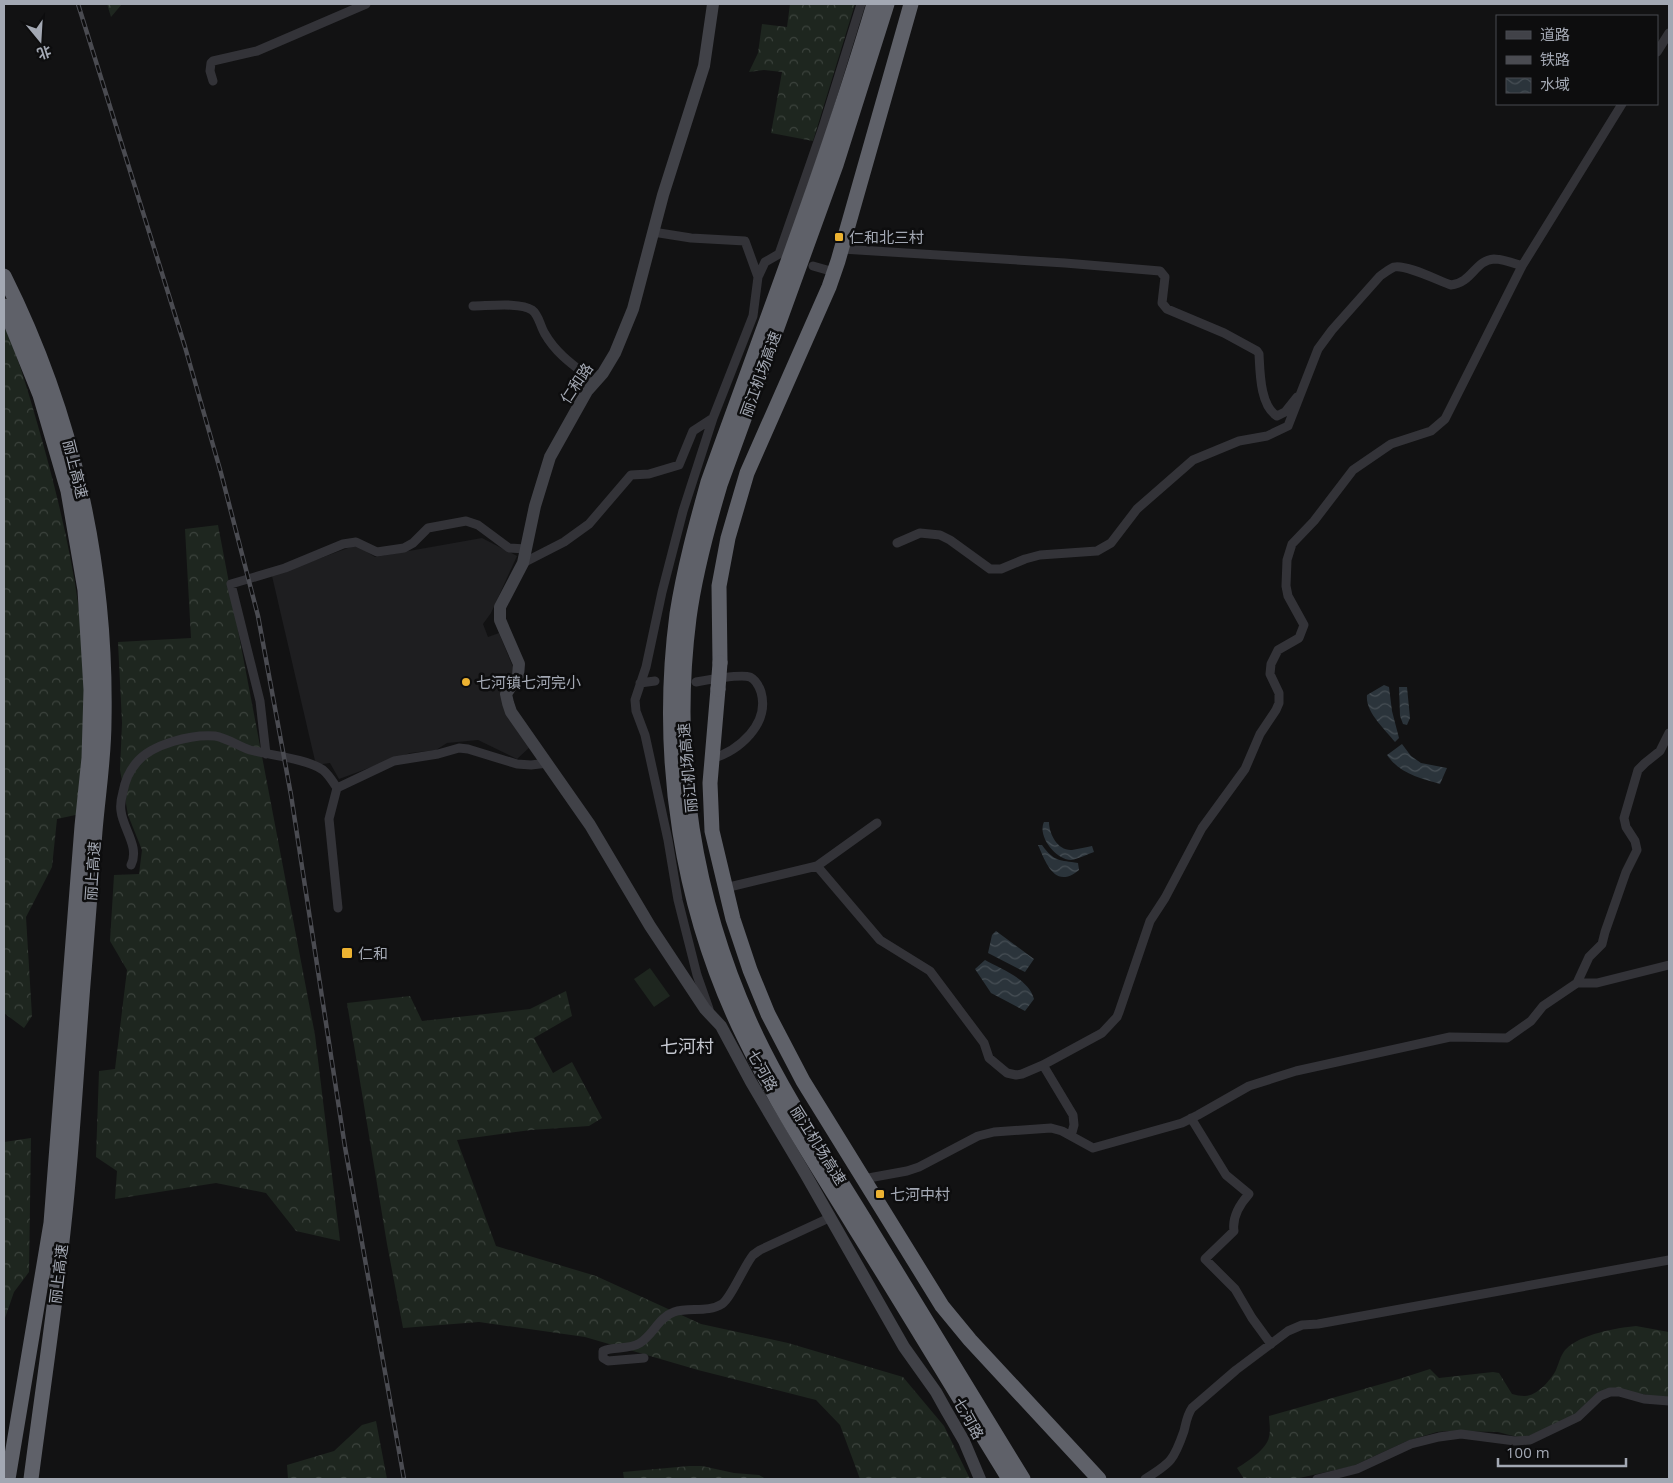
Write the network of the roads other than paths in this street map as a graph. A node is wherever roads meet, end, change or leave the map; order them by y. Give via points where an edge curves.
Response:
1 (366, 4) edge
2 (714, 4) edge
3 (861, 4) edge
4 (874, 4) edge
5 (887, 4) edge
6 (911, 4) edge
7 (1669, 33) edge
8 (1658, 50) edge
9 (213, 81) dead end
10 (1621, 105) edge
11 (653, 232) junction
12 (842, 249) junction
13 (813, 266) dead end
14 (1522, 266) junction
15 (834, 272) junction
16 (4, 276) edge
17 (758, 277) junction
18 (4, 306) edge
19 (474, 306) dead end
20 (595, 382) junction
21 (1302, 391) junction
22 (713, 418) junction
23 (896, 543) dead end
24 (526, 549) junction
25 (523, 563) junction
26 (655, 681) dead end
27 (696, 682) dead end
28 (640, 683) junction
29 (1669, 733) edge
30 (266, 754) junction
31 (711, 760) junction
32 (548, 763) junction
33 (337, 788) junction
34 (878, 823) dead end
35 (88, 827) junction
36 (131, 865) dead end
37 (817, 866) junction
38 (724, 888) junction
39 (338, 908) dead end
40 (1669, 965) edge
41 (1577, 983) junction
42 (712, 1016) junction
43 (1043, 1065) junction
44 (1191, 1118) junction
45 (1071, 1136) junction
46 (863, 1179) junction
47 (829, 1218) junction
48 (1669, 1260) edge
49 (1271, 1344) junction
50 (644, 1358) dead end
51 (1669, 1401) edge
52 (8, 1479) edge
53 (31, 1479) edge
54 (980, 1479) edge
55 (1008, 1479) edge
56 (1023, 1479) edge
57 (1099, 1479) edge
58 (1146, 1479) edge
59 (1317, 1479) edge

1 - 9 street via 257,51 213,61 210,71
2 - 11 street, 仁和路 via 704,66
3 - 17 street via 824,127 779,254 766,262
4 - 55 highway, 丽江机场高速 via 833,136 697,523 681,593 672,659 670,723 673,769 684,852 697,912 721,985 744,1038 786,1116
5 - 56 highway, 丽江机场高速 via 845,140 723,476 711,518 693,595 685,660 682,723 685,768 696,850 709,909 724,960 755,1033 797,1110
6 - 12 highway
7 - 8 street
10 - 14 street
11 - 17 street via 745,241
11 - 20 street, 仁和路 via 627,326 609,363
12 - 15 highway
12 - 21 street via 1160,271 1164,277 1162,303 1166,309 1224,333 1257,351 1262,387 1276,416 1285,412
13 - 15 street
14 - 21 street via 1496,259 1486,261 1466,280 1451,286 1404,267 1394,267 1380,276 1332,330 1318,350
14 - 43 street via 1445,419 1431,431 1391,444 1353,470 1292,544 1287,560 1286,586 1304,625 1299,638 1278,650 1271,664 1270,674 1279,693 1276,710 1260,734 1245,769 1202,828 1150,921 1116,1017 1102,1032
15 - 31 highway, bridge via 747,473 728,538 719,586 720,663
16 - 35 highway, 丽上高速 via 53,390 73,455 93,546 102,622 105,690 102,759
17 - 22 street via 753,316
18 - 35 highway, 丽上高速 via 51,427 81,557 91,690
19 - 20 street via 530,308 560,355
20 - 24 street, 仁和路 via 550,457
21 - 23 street via 1286,428 1267,436 1239,441 1193,460 1136,509 1111,543 1097,552 1040,555 1000,569 990,569 950,540 930,533 920,533
22 - 25 street via 693,431 679,465 649,474 631,475 587,526
22 - 28 street via 682,511
24 - 25 street, 仁和路
24 - 30 street via 509,548 478,525 466,521 428,528 404,548 377,552 356,542 343,544 285,568 231,584 260,701
25 - 32 street, 仁和路 via 501,602 499,612 520,669 506,694 511,712
26 - 28 street
27 - 31 street via 746,676 756,682 761,693 761,711 752,731 735,749
28 - 42 street via 635,706 645,735 687,938
29 - 41 street via 1662,748 1638,770 1624,818 1637,850 1602,944 1589,957
30 - 33 street via 314,765 328,775
30 - 36 street via 222,738 195,736 163,745 140,759 127,776 120,806 134,853
31 - 38 highway via 712,823
32 - 33 street via 517,764 459,748 394,761
32 - 42 street, 七河路 via 590,825 650,926
33 - 39 street via 329,819
34 - 37 street
35 - 52 highway, 丽上高速 via 51,1222
35 - 53 highway, 丽上高速 via 64,1223
37 - 38 street
37 - 43 street via 880,940 930,972 984,1043 989,1058 1003,1071 1016,1075
38 - 46 highway via 741,945 768,1014 803,1081
40 - 41 street via 1598,983
41 - 44 street via 1543,1006 1531,1021 1507,1038 1450,1037 1296,1071 1249,1086
42 - 47 street, 七河路 via 721,1026
43 - 45 street via 1073,1114
44 - 45 street via 1093,1148
44 - 49 street via 1226,1175 1249,1194 1242,1201 1233,1223 1234,1231 1205,1260 1235,1289
45 - 46 street via 1045,1127 986,1133 919,1167
46 - 57 highway via 929,1288 956,1324
47 - 50 street via 753,1255 722,1304 673,1312 641,1342 602,1351 603,1358 608,1361
47 - 54 street, 七河路 via 904,1348 946,1410
48 - 49 street via 1302,1325
49 - 58 street via 1192,1408 1173,1458
51 - 59 street via 1610,1392 1600,1396 1578,1417 1530,1440 1460,1434 1439,1437 1411,1444 1357,1469

